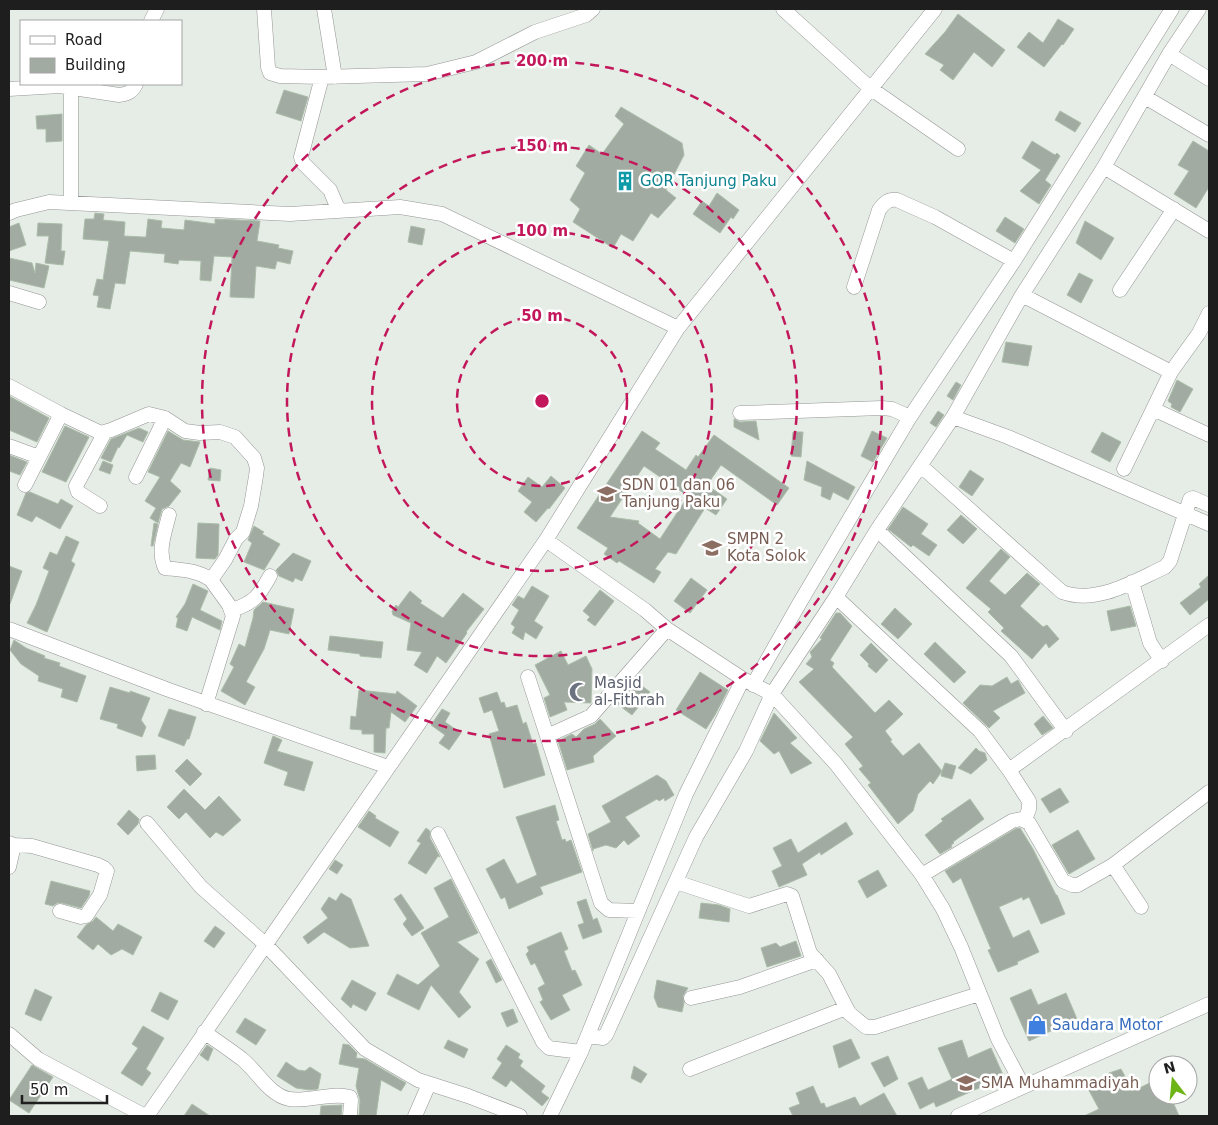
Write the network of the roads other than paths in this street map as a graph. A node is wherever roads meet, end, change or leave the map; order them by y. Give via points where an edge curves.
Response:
1 (264, 9) edge
2 (324, 9) edge
3 (593, 9) edge
4 (783, 9) edge
5 (935, 9) edge
6 (1172, 9) edge
7 (1199, 9) edge
8 (1169, 54) junction
9 (328, 77) junction
10 (1209, 79) edge
11 (136, 85) edge
12 (9, 88) edge
13 (71, 88) junction
14 (870, 88) junction
15 (1145, 97) junction
16 (1209, 135) edge
17 (958, 149) dead end
18 (1104, 167) junction
19 (71, 203) junction
20 (1174, 209) junction
21 (340, 211) junction
22 (9, 213) edge
23 (1209, 232) edge
24 (1014, 261) junction
25 (854, 287) dead end
26 (1120, 290) dead end
27 (9, 293) edge
28 (1022, 295) junction
29 (39, 302) dead end
30 (1209, 313) edge
31 (678, 328) junction
32 (1171, 372) junction
33 (9, 386) edge
34 (1153, 410) junction
35 (740, 413) dead end
36 (61, 414) junction
37 (910, 416) junction
38 (953, 417) junction
39 (165, 418) junction
40 (105, 432) junction
41 (1209, 435) edge
42 (9, 446) edge
43 (39, 457) junction
44 (921, 466) junction
45 (1124, 469) dead end
46 (136, 477) dead end
47 (25, 485) dead end
48 (1209, 505) edge
49 (100, 506) dead end
50 (1185, 514) junction
51 (169, 515) dead end
52 (1209, 524) edge
53 (877, 530) junction
54 (546, 540) junction
55 (270, 576) dead end
56 (211, 580) junction
57 (1132, 582) junction
58 (836, 597) junction
59 (232, 610) junction
60 (1209, 625) edge
61 (9, 629) edge
62 (667, 629) junction
63 (1162, 661) junction
64 (528, 677) dead end
65 (748, 682) junction
66 (772, 694) junction
67 (206, 704) junction
68 (1066, 731) junction
69 (547, 736) junction
70 (388, 767) junction
71 (1009, 770) junction
72 (1209, 792) edge
73 (1025, 820) junction
74 (147, 823) dead end
75 (438, 834) dead end
76 (12, 844) edge
77 (1113, 865) junction
78 (9, 867) edge
79 (922, 876) junction
80 (676, 882) junction
81 (1141, 907) dead end
82 (638, 910) junction
83 (60, 911) dead end
84 (265, 944) junction
85 (817, 960) junction
86 (979, 994) junction
87 (691, 998) dead end
88 (1209, 1004) edge
89 (846, 1008) junction
90 (204, 1032) junction
91 (9, 1034) edge
92 (588, 1036) junction
93 (581, 1052) junction
94 (690, 1069) dead end
95 (429, 1084) junction
96 (1023, 1086) junction
97 (146, 1116) edge
98 (350, 1116) edge
99 (415, 1116) edge
100 (520, 1116) edge
101 (550, 1116) edge
102 (958, 1116) edge

1 - 9 street via 270,73
2 - 9 street
3 - 9 street via 586,15 535,32 467,65 427,74
4 - 14 street
5 - 14 street
6 - 24 street
7 - 8 street
8 - 10 street
8 - 15 street
9 - 21 street via 302,157 303,163 330,190
11 - 13 street via 127,94
12 - 13 street
13 - 19 street
14 - 17 street
14 - 31 street
15 - 16 street
15 - 18 street
18 - 20 street
18 - 28 street
19 - 21 street via 290,214
19 - 22 street via 49,202
20 - 23 street
20 - 26 street
21 - 31 street via 400,207 442,214
24 - 25 street via 935,217 891,200 879,210
24 - 37 street
27 - 29 street
28 - 32 street
28 - 38 street
30 - 32 street
31 - 54 street
32 - 34 street
33 - 36 street
34 - 41 street
34 - 45 street
35 - 37 street via 882,408
36 - 40 street
36 - 43 street
37 - 65 street via 799,604
38 - 44 street
38 - 50 street via 1008,437
39 - 40 street via 149,414
39 - 46 street
39 - 56 street via 185,431 220,432 235,437 256,464 251,506 243,532
40 - 49 street via 76,486 78,492
42 - 43 street
43 - 47 street
44 - 53 street
44 - 57 street via 1062,592 1083,597
48 - 50 street via 1191,498
50 - 52 street
50 - 57 street via 1168,564
51 - 56 street via 162,562 166,568 195,572
53 - 58 street
53 - 68 street via 1011,656
54 - 62 street
54 - 70 street
55 - 59 street via 255,600
56 - 59 street
57 - 63 street via 1150,643
58 - 66 street
58 - 71 street via 980,732
59 - 67 street via 233,616
60 - 63 street
61 - 67 street
62 - 65 street
62 - 69 street via 591,716
63 - 68 street
64 - 69 street
65 - 66 street
65 - 82 street via 686,794
66 - 79 street via 836,764
66 - 80 street via 746,751 696,837
67 - 70 street
68 - 71 street
69 - 82 street via 601,903 609,910
70 - 84 street
71 - 73 street via 1029,801
72 - 77 street
73 - 77 street via 1067,884 1078,885
73 - 79 street via 1012,821
74 - 84 street via 202,887
75 - 93 street via 543,1042 550,1048
76 - 78 street
76 - 83 street via 32,846 98,865 107,872 100,895 86,916
77 - 81 street
79 - 86 street via 943,909
80 - 85 street via 749,906 790,894 808,949
80 - 92 street via 606,1035 603,1038
82 - 92 street
84 - 90 street
84 - 95 street via 360,1045 411,1077
85 - 87 street via 740,987
85 - 89 street via 830,974
86 - 89 street via 875,1027 862,1025
86 - 96 street
88 - 96 street
89 - 94 street
90 - 97 street
90 - 98 street via 244,1061 276,1093 289,1099 305,1100 323,1096 350,1097
91 - 97 street via 38,1059
92 - 93 street
93 - 101 street
95 - 99 street
95 - 100 street
96 - 102 street

